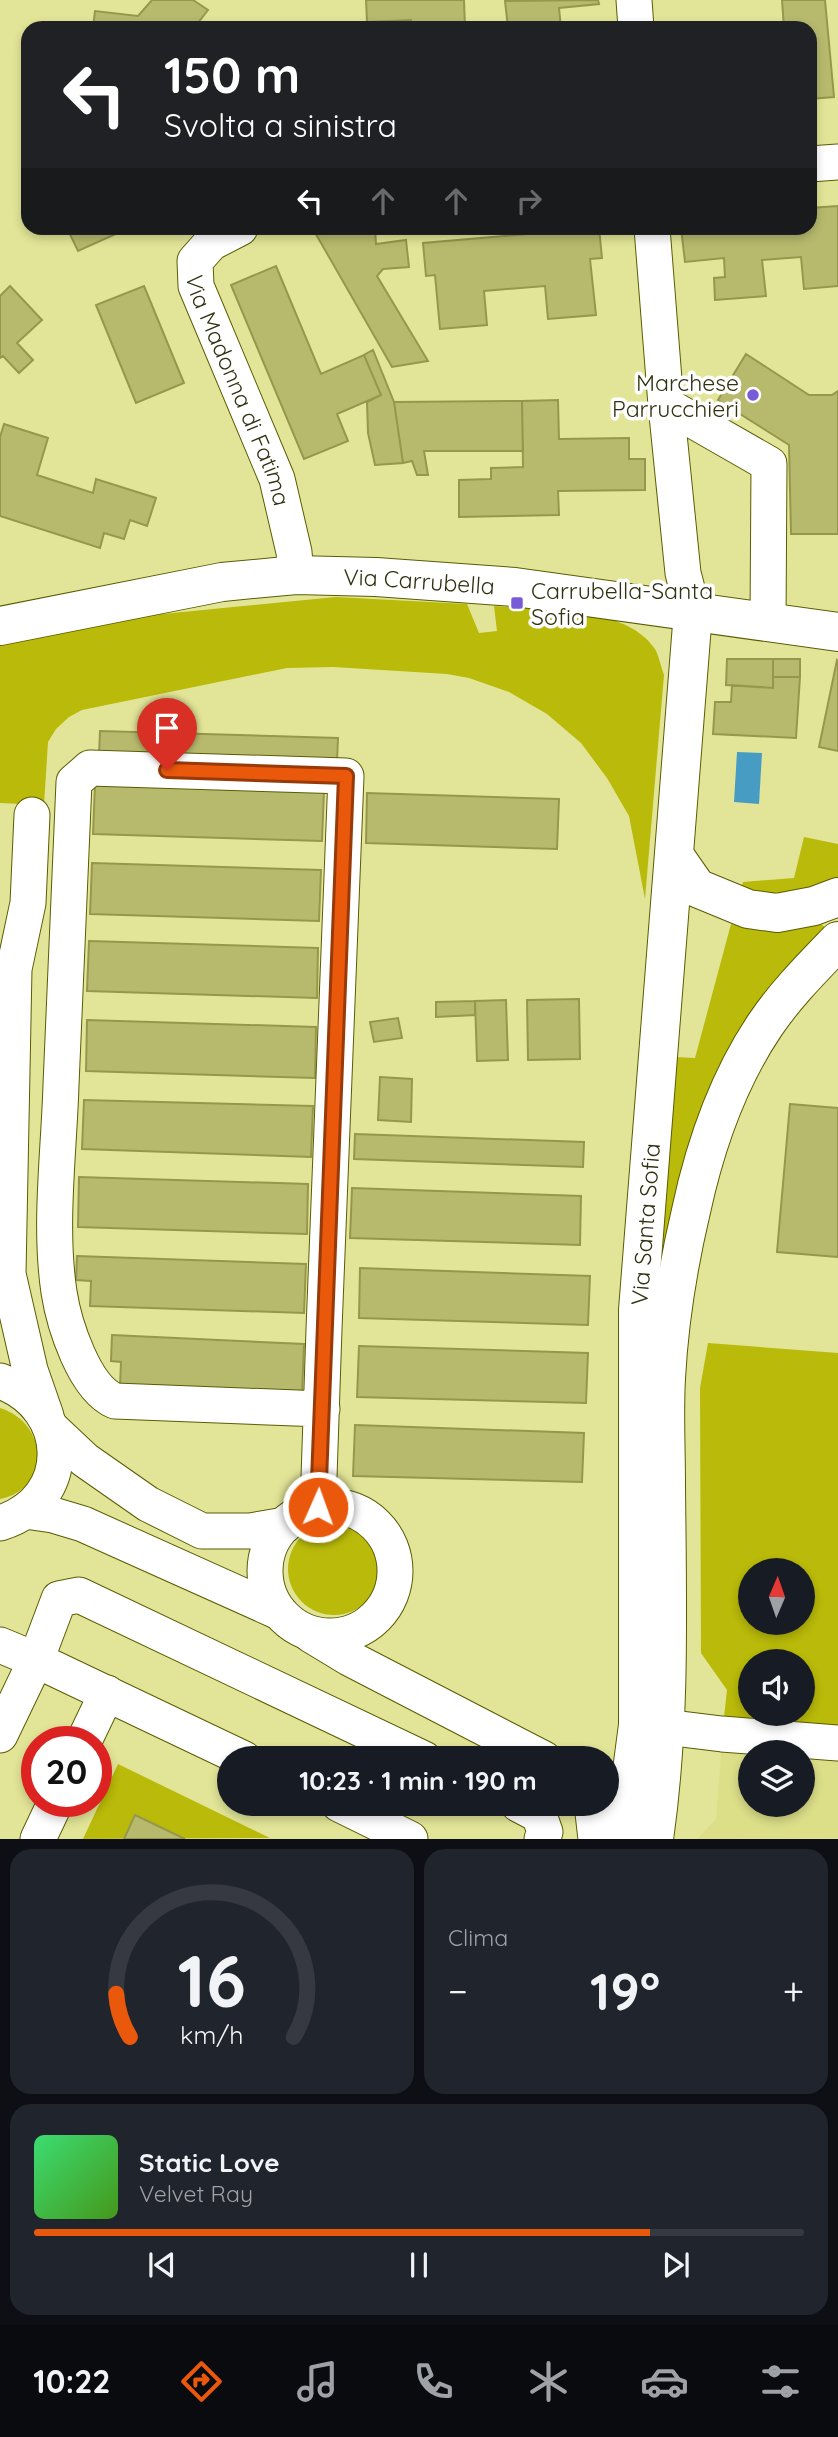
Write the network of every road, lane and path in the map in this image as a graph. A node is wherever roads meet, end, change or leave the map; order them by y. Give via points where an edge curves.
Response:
1 (634, 0) edge
2 (636, 21) edge
3 (838, 162) edge
4 (817, 164) edge
5 (226, 235) edge
6 (653, 235) edge
7 (666, 405) junction
8 (296, 575) junction
9 (693, 612) junction
10 (768, 624) junction
11 (0, 626) edge
12 (838, 632) edge
13 (32, 815) dead end
14 (674, 855) junction
15 (838, 897) edge
16 (838, 941) edge
17 (0, 1381) edge
18 (322, 1409) junction
19 (49, 1422) junction
20 (318, 1507) junction
21 (9, 1521) edge
22 (285, 1525) junction
23 (279, 1612) junction
24 (374, 1620) junction
25 (308, 1633) junction
26 (0, 1646) edge
27 (349, 1658) junction
28 (36, 1660) junction
29 (107, 1693) junction
30 (324, 1710) junction
31 (91, 1726) edge
32 (665, 1727) junction
33 (0, 1735) edge
34 (838, 1743) edge
35 (217, 1746) edge
36 (397, 1746) edge
37 (519, 1746) edge
38 (363, 1816) edge
39 (539, 1816) edge
40 (593, 1816) edge
41 (48, 1817) edge
42 (38, 1839) edge
43 (410, 1839) edge
44 (542, 1839) edge
45 (596, 1839) edge
46 (623, 1839) edge
47 (654, 1839) edge

1 - 2 street
3 - 4 street
5 - 8 street, Via Madonna di Fatima via 211,243 195,261 196,286 277,479
6 - 7 street
7 - 9 street via 683,573
7 - 10 street via 769,464
8 - 9 main road, Via Carrubella via 514,587
8 - 11 main road, Via Carrubella via 222,582
9 - 10 main road, Via Carrubella
9 - 14 main road, Via Santa Sofia
10 - 12 main road, Via Carrubella
13 - 19 street via 28,903 14,969 8,1274 30,1370
14 - 15 main road via 697,888 748,909 777,913
14 - 46 main road, Via Santa Sofia via 638,1310 638,1713
16 - 32 main road, Via Santa Sofia via 764,1026 736,1077 699,1172 672,1311 666,1379
17 - 19 street via 33,1400
18 - 18 street via 346,776 90,768 74,782 58,1162 56,1259 59,1293 73,1341 94,1384 116,1401
18 - 20 street
19 - 21 street via 55,1447 48,1482 38,1499
19 - 22 street via 85,1460 148,1504 202,1531
20 - 22 street
20 - 24 street via 359,1513 389,1542 396,1570 394,1588
21 - 23 street via 53,1515 83,1524
22 - 23 street via 273,1540 265,1577
23 - 25 street
24 - 25 street via 341,1636
24 - 27 street
25 - 27 street
26 - 28 street
27 - 30 street
27 - 37 street
28 - 29 street
28 - 30 street via 60,1599 79,1595
28 - 33 street
29 - 31 street
29 - 35 street
30 - 36 street
32 - 34 street
32 - 47 main road, Via Santa Sofia
38 - 43 street
39 - 44 street via 545,1832
40 - 45 street
41 - 42 street

